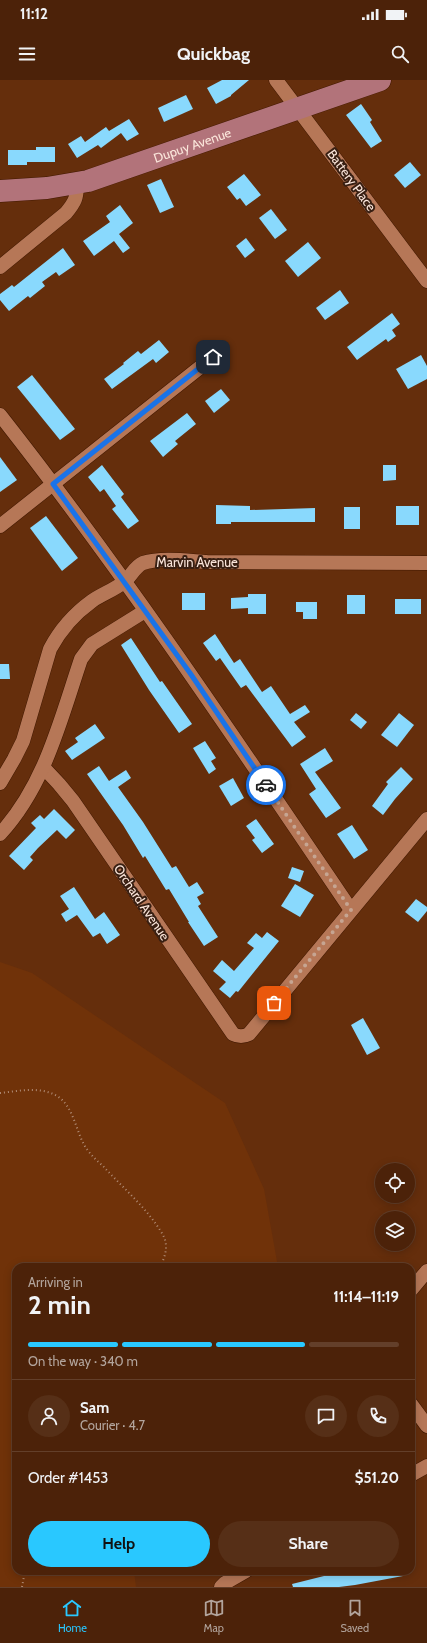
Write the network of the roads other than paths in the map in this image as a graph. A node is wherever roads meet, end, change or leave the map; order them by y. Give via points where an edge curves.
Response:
1 (276, 80) edge
2 (380, 80) edge
3 (298, 109) junction
4 (77, 184) junction
5 (0, 191) edge
6 (0, 267) edge
7 (427, 281) edge
8 (213, 357) dead end
9 (0, 415) edge
10 (53, 484) junction
11 (0, 526) edge
12 (427, 563) edge
13 (124, 582) junction
14 (146, 611) junction
15 (44, 768) junction
16 (0, 783) edge
17 (427, 819) edge
18 (0, 834) edge
19 (351, 910) junction
20 (427, 1271) edge
21 (415, 1285) edge
22 (415, 1410) edge
23 (427, 1426) edge
24 (427, 1466) edge
25 (415, 1473) edge
26 (239, 1575) edge
27 (221, 1587) edge

1 - 3 street, Battery Place
2 - 3 main road, Dupuy Avenue
3 - 4 main road, Dupuy Avenue
3 - 7 street, Battery Place
4 - 5 main road, Dupuy Avenue
4 - 6 street via 76,197 66,214
8 - 10 street
9 - 10 street
10 - 11 street
10 - 13 street
12 - 13 street, Marvin Avenue via 153,561 142,563 135,568
13 - 14 street
13 - 16 street, Marvin Avenue via 92,601 55,639 23,740
14 - 15 street via 92,644 85,652
14 - 19 street
15 - 18 street via 30,794
15 - 19 street, Orchard Avenue via 73,801 233,1034 238,1037 249,1034
17 - 19 street
20 - 21 street
22 - 23 street
24 - 25 street
26 - 27 street

